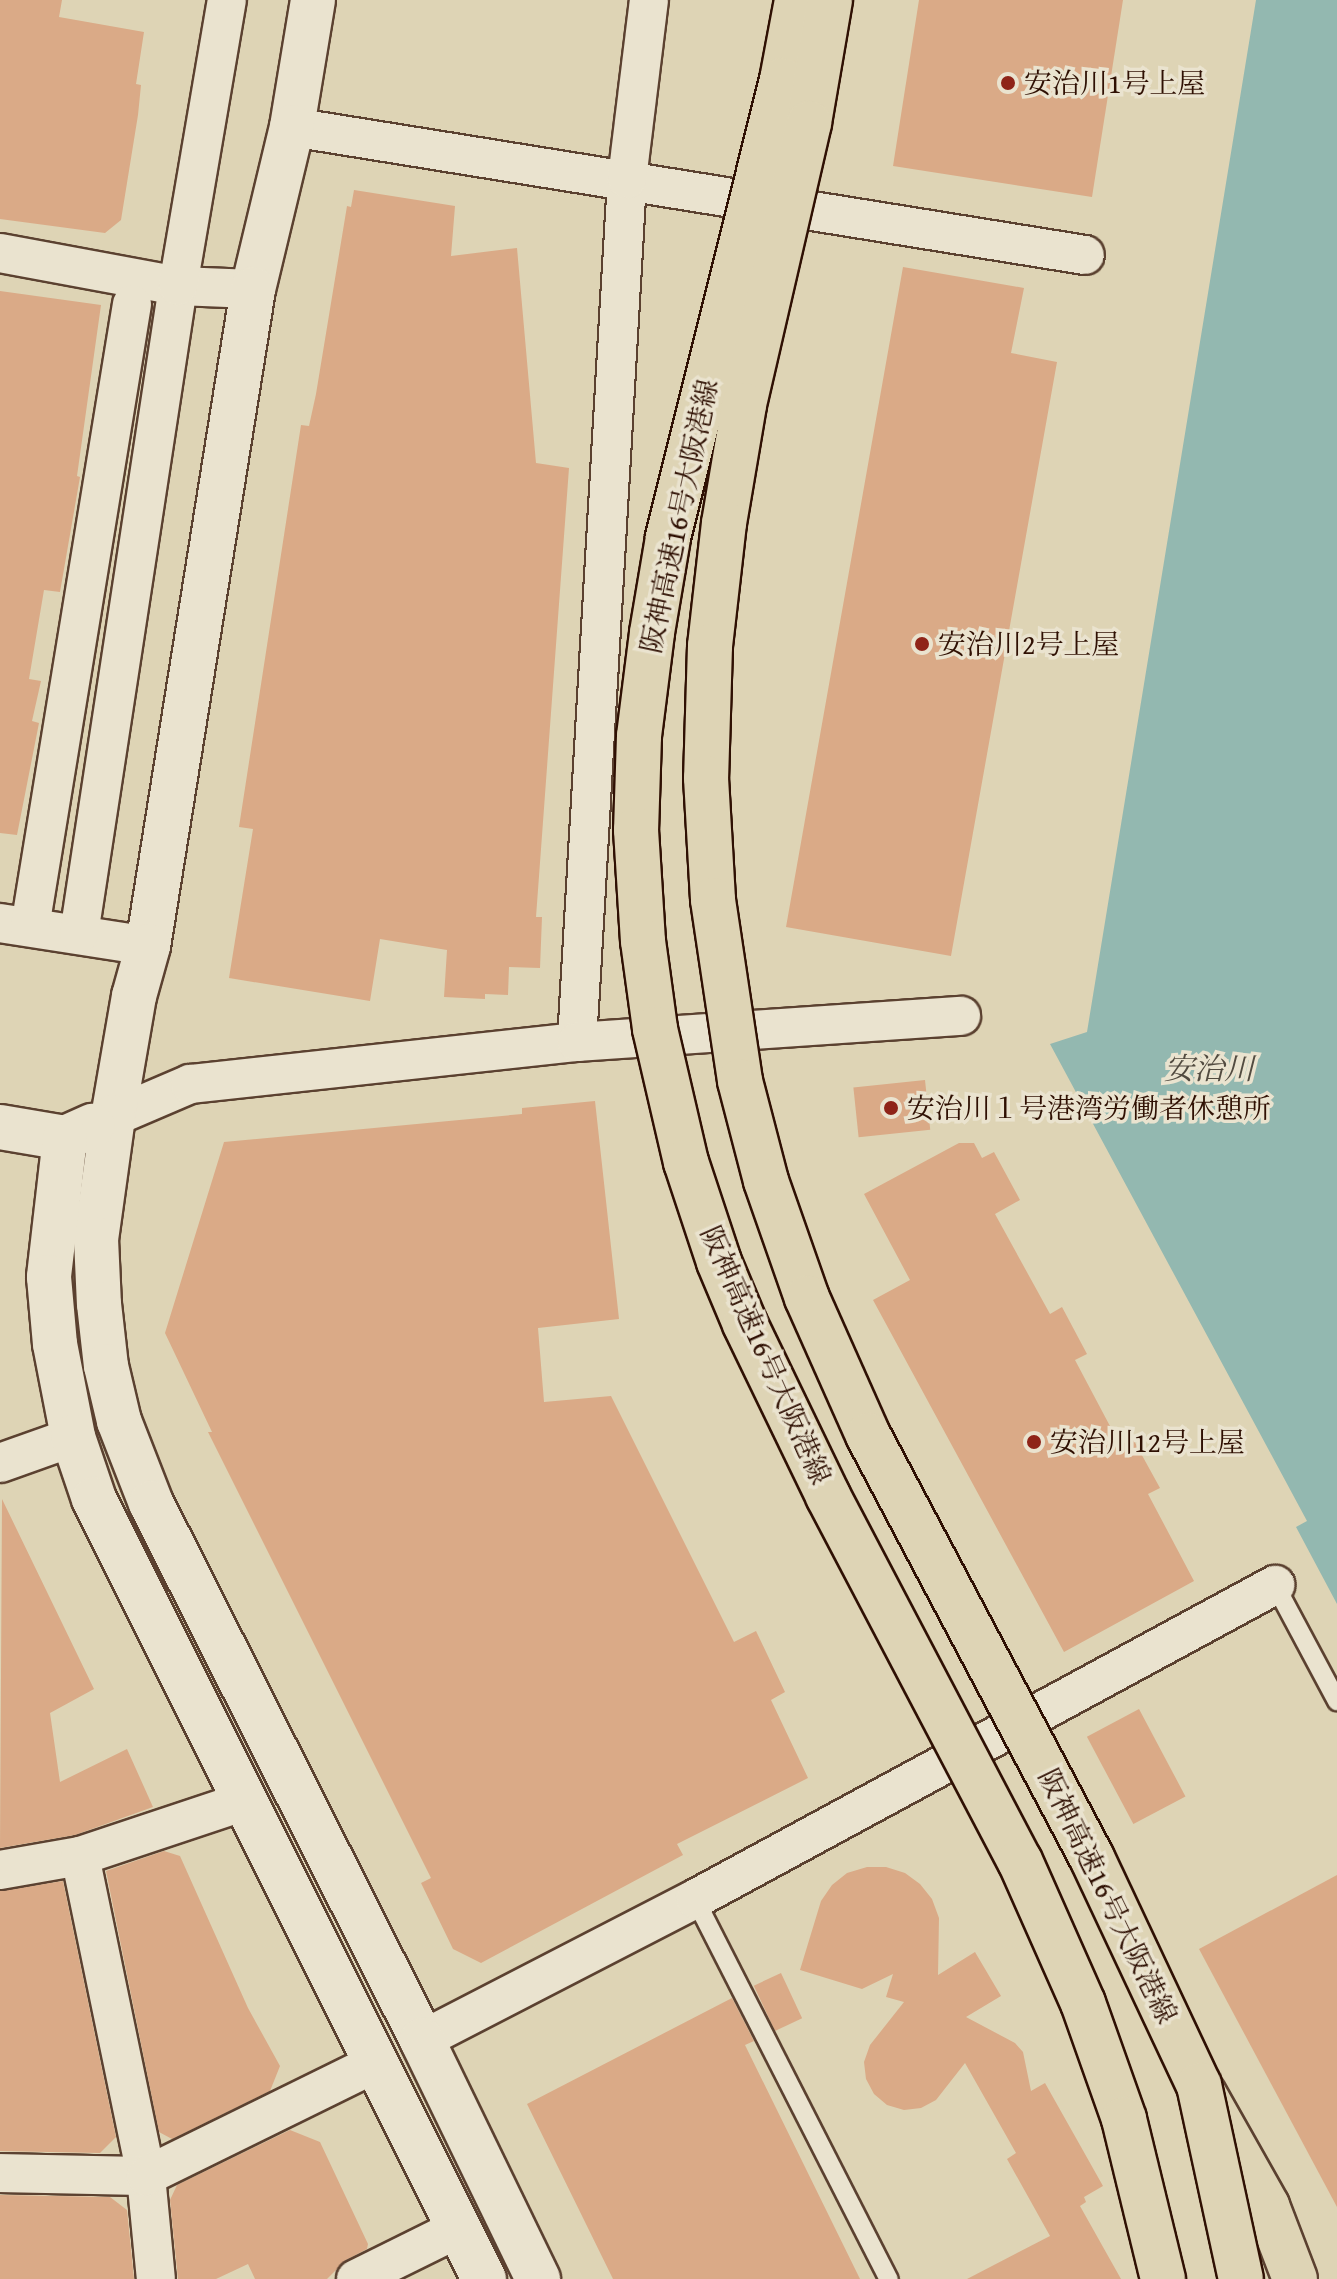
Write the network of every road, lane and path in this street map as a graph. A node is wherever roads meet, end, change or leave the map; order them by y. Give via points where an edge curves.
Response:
1 (227, 0) edge
2 (301, 0) edge
3 (313, 0) edge
4 (649, 0) edge
5 (797, 0) edge
6 (830, 0) edge
7 (301, 73) junction
8 (292, 127) junction
9 (627, 179) junction
10 (0, 253) edge
11 (1085, 255) dead end
12 (178, 286) junction
13 (253, 289) junction
14 (132, 304) dead end
15 (15, 925) edge
16 (79, 934) junction
17 (148, 946) junction
18 (961, 1016) dead end
19 (577, 1042) junction
20 (113, 1117) junction
21 (0, 1127) edge
22 (65, 1138) junction
23 (73, 1437) junction
24 (0, 1463) edge
25 (1275, 1585) joint
26 (1337, 1701) edge
27 (245, 1801) junction
28 (80, 1856) junction
29 (0, 1870) edge
30 (695, 1899) junction
31 (422, 2040) junction
32 (376, 2063) junction
33 (1199, 2085) junction
34 (0, 2173) edge
35 (146, 2176) junction
36 (459, 2228) junction
37 (156, 2279) edge
38 (356, 2279) edge
39 (484, 2279) edge
40 (538, 2279) edge
41 (889, 2279) edge
42 (1163, 2279) edge
43 (1241, 2279) edge
44 (1295, 2279) edge

1 - 12 street
2 - 7 street
3 - 7 street
4 - 9 street
5 - 42 highway, 阪神高速16号大阪港線, bridge via 782,80 668,538 652,633 639,736 636,830 655,1029 686,1162 745,1324 828,1496 1020,1861 1083,2003 1124,2119
6 - 33 highway, 阪神高速16号大阪港線, bridge via 809,123 744,405 710,646 706,778 713,900 735,1054 781,1225 868,1435 1092,1858
7 - 8 street
8 - 9 street
8 - 13 street
9 - 11 street
9 - 19 street
10 - 12 street
12 - 13 street
12 - 16 street
13 - 17 street
14 - 15 street
15 - 16 street
16 - 17 street
17 - 20 street
18 - 19 street
19 - 20 street via 190,1084
20 - 22 street
20 - 31 street via 96,1239 106,1366 119,1421 151,1503
21 - 22 street
22 - 23 street via 49,1277 55,1344
23 - 24 street
23 - 27 street via 94,1499
25 - 26 lane
25 - 30 street
27 - 28 street
27 - 32 street
28 - 29 street
28 - 35 street
30 - 31 street
30 - 41 lane
31 - 40 street
32 - 35 street
32 - 36 street
33 - 43 highway, 阪神高速16号大阪港線, bridge
33 - 44 highway, bridge via 1267,2206
34 - 35 street
35 - 37 street
36 - 38 street
36 - 39 street

